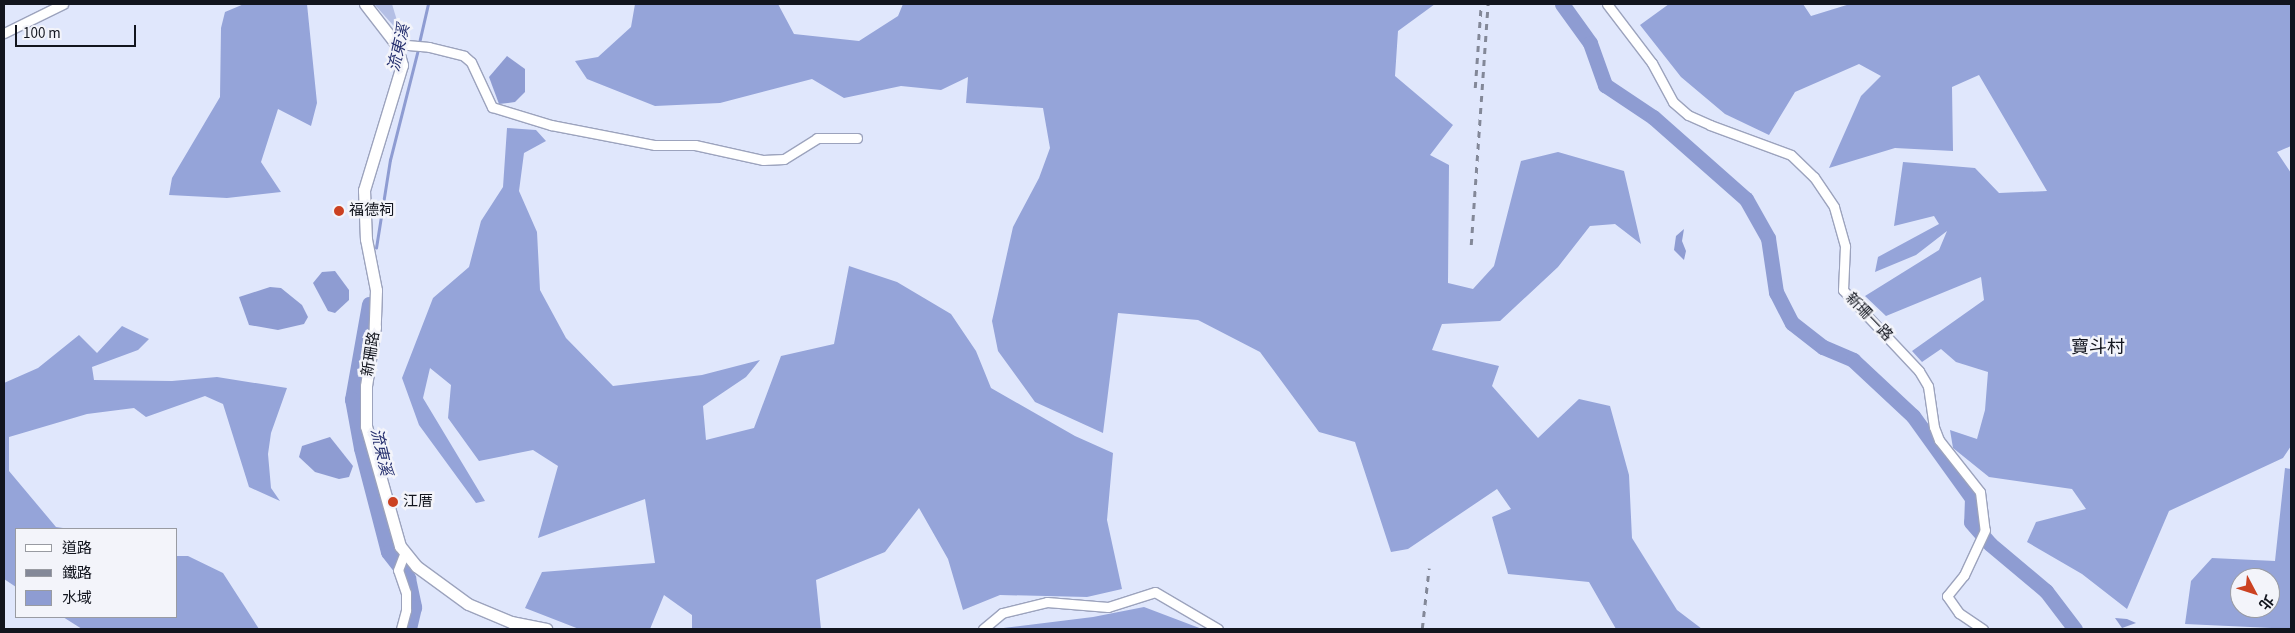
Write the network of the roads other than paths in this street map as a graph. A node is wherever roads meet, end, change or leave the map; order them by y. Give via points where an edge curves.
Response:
1 (63, 4) edge
2 (365, 4) edge
3 (1607, 4) edge
4 (4, 33) edge
5 (402, 44) junction
6 (858, 138) dead end
7 (403, 557) junction
8 (401, 629) edge
9 (546, 629) edge
10 (983, 629) edge
11 (1218, 629) edge
12 (1983, 629) edge

1 - 4 street
2 - 5 street, 新珊路
3 - 12 street, 新珊一路 via 1652,63 1661,84 1678,106 1710,126 1791,155 1814,177 1834,207 1845,246 1843,290 1919,371 1928,386 1934,427 1947,451 1980,492 1985,530 1964,575 1948,596 1959,614
5 - 6 street via 464,56 471,62 492,107 551,126 655,146 695,145 763,160 784,158 817,138
5 - 7 street, 新珊路 via 402,65 364,190 366,239 376,290 375,327 366,386 366,426
7 - 8 street via 398,570 407,605
7 - 9 street via 468,604 511,622
10 - 11 street via 1002,613 1047,602 1108,607 1155,592

